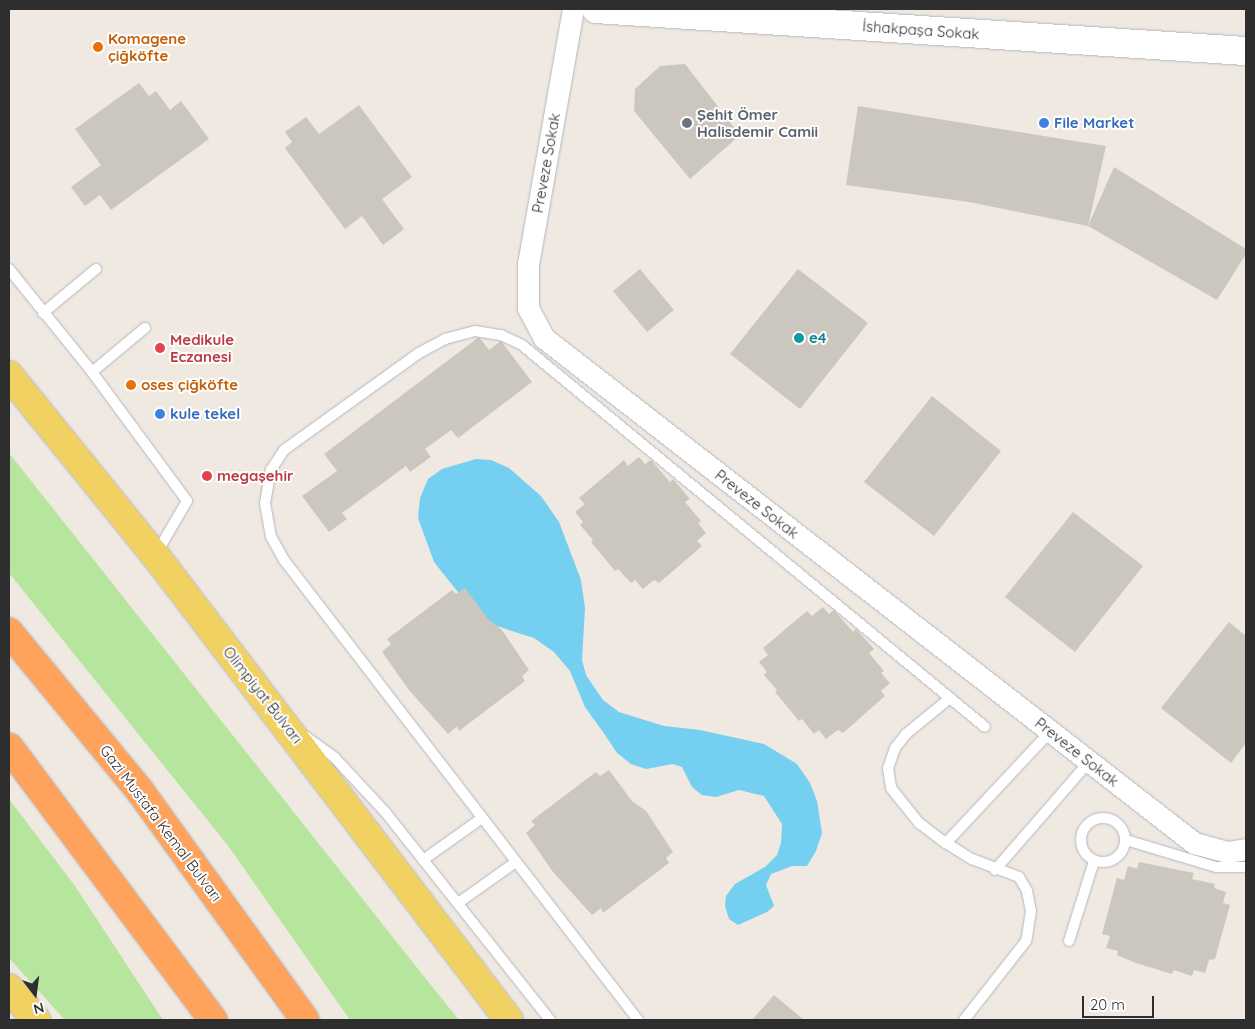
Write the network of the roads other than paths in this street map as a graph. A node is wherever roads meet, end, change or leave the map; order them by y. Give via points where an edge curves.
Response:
1 (573, 9) edge
2 (596, 9) edge
3 (1246, 51) edge
4 (9, 269) edge
5 (96, 269) dead end
6 (43, 313) junction
7 (145, 328) dead end
8 (92, 372) junction
9 (9, 375) edge
10 (155, 555) junction
11 (9, 632) edge
12 (950, 698) junction
13 (282, 720) junction
14 (985, 727) dead end
15 (1050, 732) junction
16 (9, 746) edge
17 (1089, 762) junction
18 (482, 818) junction
19 (1126, 840) junction
20 (946, 843) junction
21 (1246, 849) edge
22 (423, 860) junction
23 (1094, 860) junction
24 (516, 862) junction
25 (1246, 867) edge
26 (995, 870) junction
27 (458, 903) junction
28 (1069, 941) dead end
29 (9, 988) edge
30 (36, 1020) edge
31 (213, 1020) edge
32 (305, 1020) edge
33 (509, 1020) edge
34 (550, 1020) edge
35 (638, 1020) edge
36 (964, 1020) edge

1 - 15 street, Preveze Sokak via 528,263 528,308 544,338
2 - 3 street, İshakpaşa Sokak
4 - 6 lane
5 - 6 lane
6 - 8 lane
7 - 8 lane
8 - 10 lane via 187,501
9 - 10 main road, Olimpiyat Bulvarı
10 - 13 main road, Olimpiyat Bulvarı
11 - 32 highway, Gazi Mustafa Kemal Bulvarı via 140,791
12 - 14 lane
12 - 18 lane via 522,344 501,335 475,331 445,340 419,353 284,450 270,470 265,503 271,537 284,560
12 - 20 lane via 906,734 895,748 888,768 891,788 903,805 919,823
13 - 22 lane via 334,757
13 - 33 main road, Olimpiyat Bulvarı
15 - 17 street, Preveze Sokak
15 - 20 lane
16 - 31 highway
17 - 21 street, Preveze Sokak via 1194,843 1226,852
17 - 26 lane
18 - 22 lane
18 - 24 lane
19 - 23 lane via 1125,847 1116,858 1101,862
19 - 23 lane via 1116,821 1095,819 1081,836 1083,850
19 - 25 lane via 1216,867
20 - 26 lane
22 - 27 lane
23 - 28 lane
24 - 27 lane
24 - 35 lane
26 - 36 lane via 1019,876 1028,891 1029,928 1026,940
27 - 34 lane
29 - 30 main road

